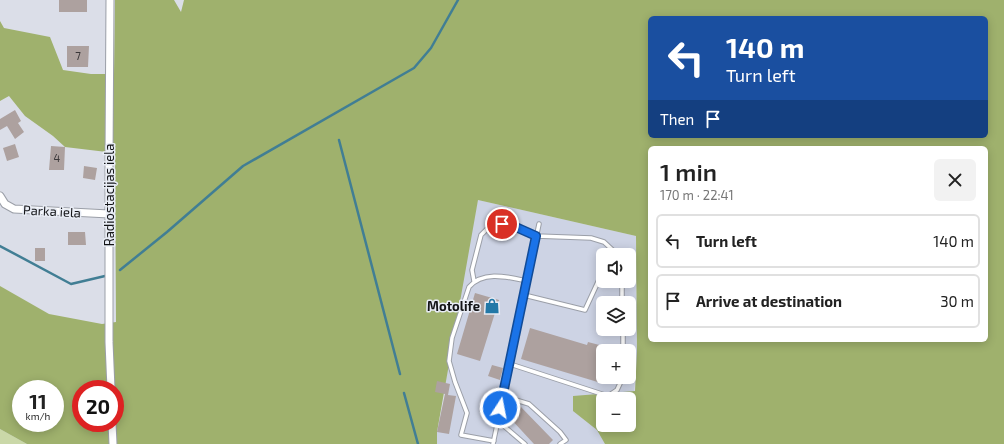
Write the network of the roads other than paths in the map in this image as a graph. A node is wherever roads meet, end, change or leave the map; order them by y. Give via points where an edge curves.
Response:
1 (110, 0) edge
2 (0, 196) edge
3 (109, 214) junction
4 (539, 224) dead end
5 (536, 236) junction
6 (612, 248) edge
7 (474, 281) junction
8 (527, 281) junction
9 (596, 286) edge
10 (524, 295) junction
11 (510, 364) junction
12 (111, 380) edge
13 (620, 384) edge
14 (503, 396) junction
15 (498, 421) junction
16 (112, 432) edge
17 (494, 443) edge
18 (113, 444) edge
19 (526, 444) edge
20 (560, 444) edge

1 - 3 street, Radiostacijas iela
2 - 3 street, Parka iela via 5,204 14,209
3 - 12 street, Radiostacijas iela
4 - 5 lane
5 - 6 lane via 591,238 604,242
5 - 7 lane via 509,224 489,227 481,235 472,270
5 - 8 lane
7 - 8 lane via 485,276
7 - 17 lane via 452,338 449,361 467,413 461,435
8 - 10 lane
9 - 10 lane via 585,310
10 - 11 lane
11 - 13 lane via 608,396 617,390
11 - 14 lane
14 - 15 lane
14 - 20 lane via 529,404 560,432 566,440
15 - 17 lane
15 - 19 lane
16 - 18 street

